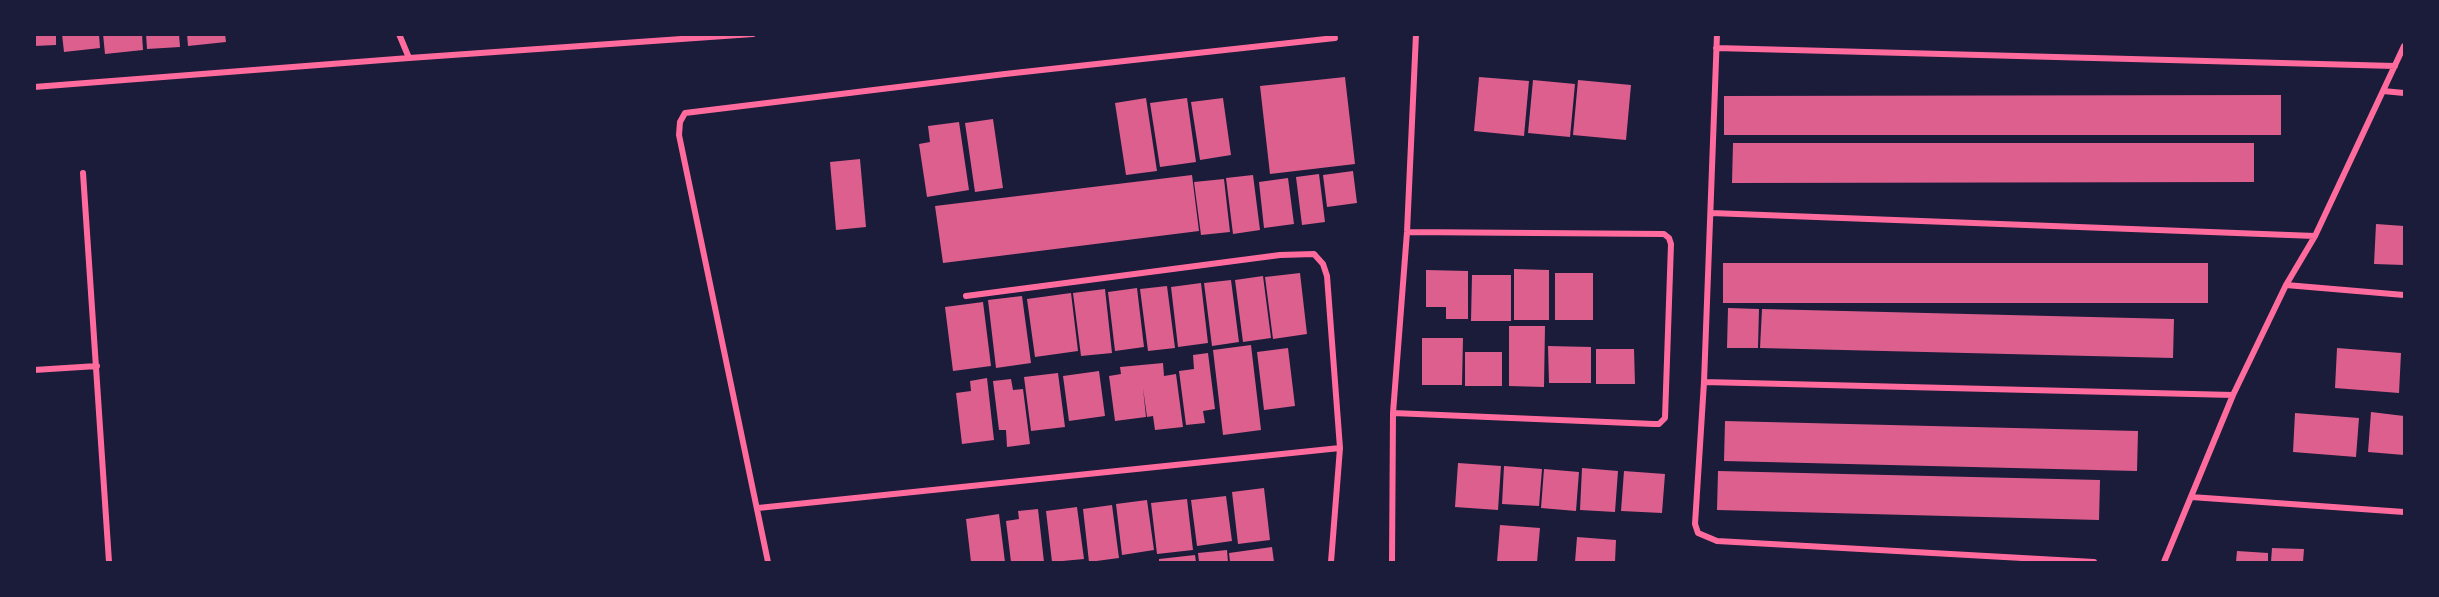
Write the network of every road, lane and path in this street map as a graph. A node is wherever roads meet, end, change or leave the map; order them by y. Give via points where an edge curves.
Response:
1 (399, 34) edge
2 (753, 34) edge
3 (1416, 34) edge
4 (1717, 34) edge
5 (1335, 38) dead end
6 (2404, 46) edge
7 (1716, 48) junction
8 (409, 58) junction
9 (2395, 66) junction
10 (34, 87) edge
11 (2383, 91) junction
12 (2404, 93) edge
13 (83, 173) dead end
14 (1711, 213) junction
15 (1407, 232) junction
16 (2315, 236) junction
17 (2286, 285) junction
18 (2404, 295) edge
19 (966, 296) dead end
20 (97, 366) junction
21 (34, 370) edge
22 (1704, 382) junction
23 (2233, 395) junction
24 (1393, 413) junction
25 (1340, 448) junction
26 (2191, 497) junction
27 (758, 508) junction
28 (2404, 512) edge
29 (110, 562) edge
30 (768, 562) edge
31 (1331, 562) edge
32 (1392, 562) edge
33 (2094, 562) edge
34 (2164, 562) edge

1 - 8 street
2 - 8 street
3 - 15 street
4 - 7 street
5 - 27 street via 685,113 679,135
6 - 9 street
7 - 9 street
7 - 14 street
8 - 10 street
9 - 11 street
11 - 12 street
11 - 16 street
13 - 20 street
14 - 16 street
14 - 22 street
15 - 24 street
15 - 24 street via 1664,234 1671,244 1665,418 1654,424
16 - 17 street
17 - 18 street
17 - 23 street
19 - 25 street via 1280,255 1314,254 1327,276
20 - 21 street
20 - 29 street
22 - 23 street
22 - 33 street via 1695,524 1698,533 1717,541
23 - 26 street
24 - 32 street
25 - 27 street
25 - 31 street
26 - 28 street
26 - 34 street
27 - 30 street

